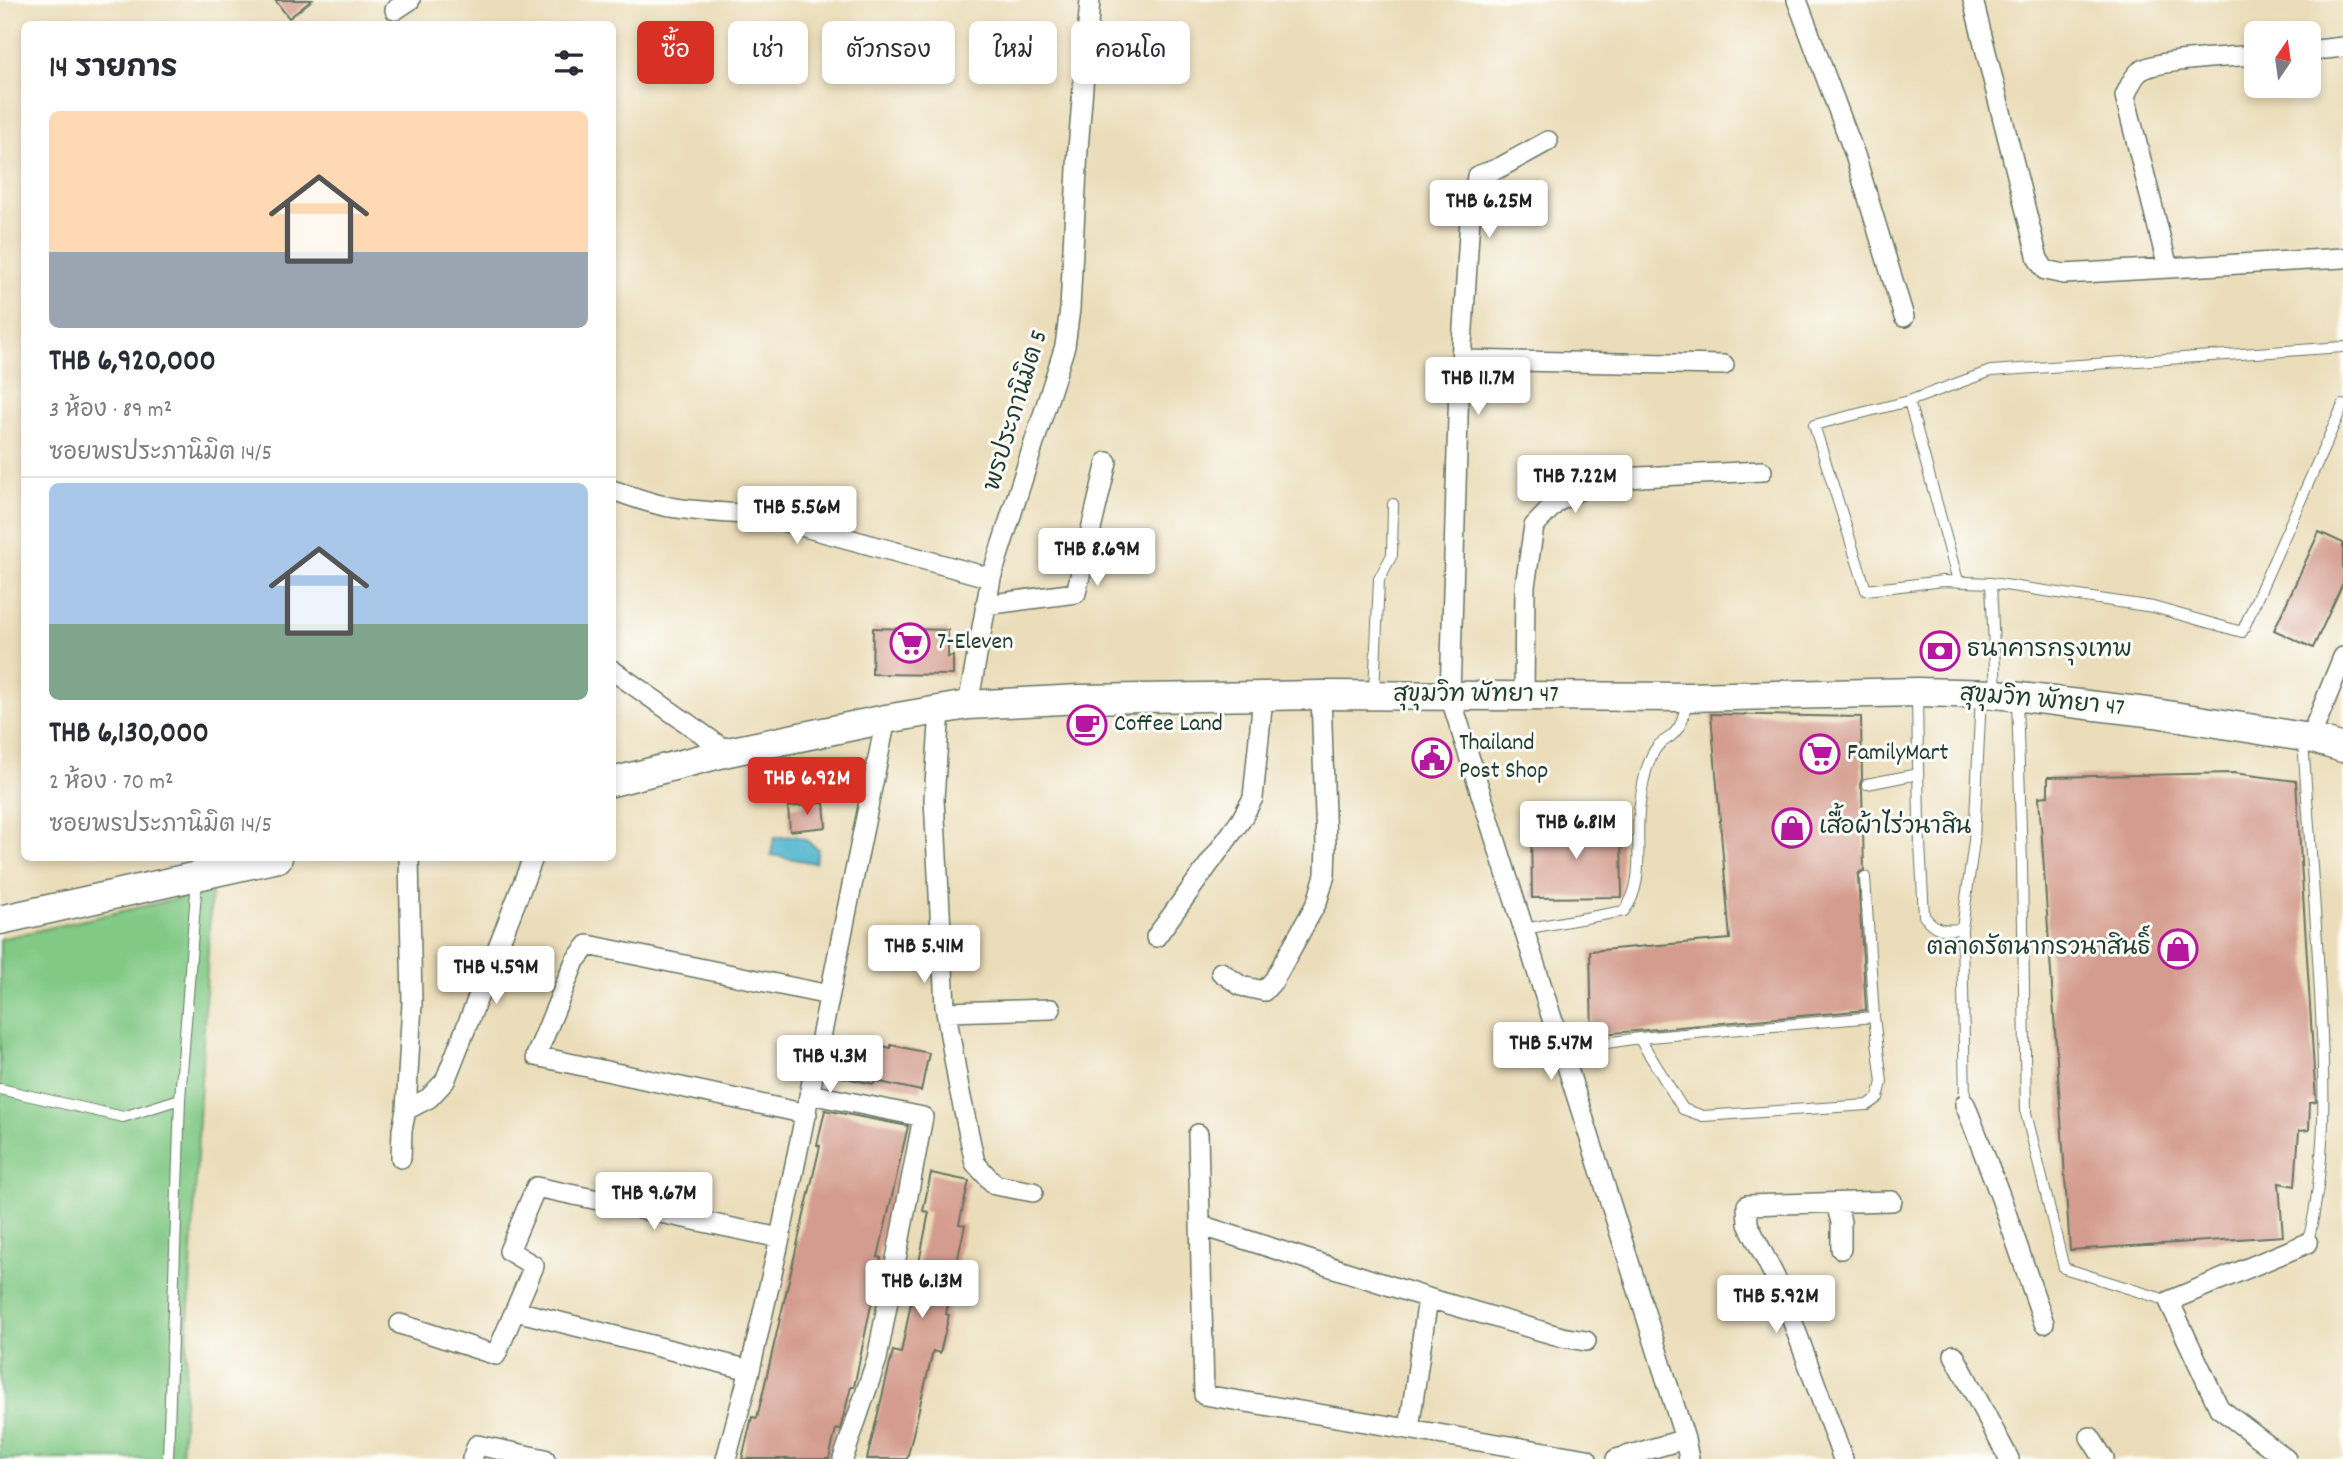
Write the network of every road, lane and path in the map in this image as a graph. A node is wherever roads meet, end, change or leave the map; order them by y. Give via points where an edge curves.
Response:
1 (1090, 0) edge
2 (1797, 0) edge
3 (1973, 0) edge
4 (2343, 47) edge
5 (2321, 50) edge
6 (2244, 56) edge
7 (1548, 141) dead end
8 (2343, 258) edge
9 (2168, 268) junction
10 (1904, 317) dead end
11 (2343, 347) edge
12 (1461, 360) junction
13 (1724, 365) dead end
14 (1909, 401) junction
15 (2343, 405) edge
16 (1107, 462) dead end
17 (1762, 471) dead end
18 (616, 491) edge
19 (1393, 504) dead end
20 (991, 578) junction
21 (1958, 581) junction
22 (1991, 583) junction
23 (985, 605) junction
24 (2343, 657) edge
25 (616, 673) edge
26 (1917, 692) junction
27 (1998, 694) junction
28 (1321, 695) junction
29 (1374, 695) junction
30 (1263, 696) junction
31 (1450, 696) junction
32 (1524, 696) junction
33 (1687, 697) junction
34 (968, 705) junction
35 (940, 710) junction
36 (886, 719) junction
37 (2306, 738) junction
38 (2343, 748) edge
39 (728, 752) junction
40 (1918, 774) junction
41 (616, 781) edge
42 (1867, 784) dead end
43 (264, 861) edge
44 (409, 861) edge
45 (532, 861) edge
46 (197, 876) junction
47 (1866, 877) dead end
48 (0, 920) edge
49 (1524, 929) junction
50 (1962, 929) junction
51 (1156, 937) dead end
52 (1221, 972) dead end
53 (829, 995) junction
54 (1052, 1009) dead end
55 (946, 1012) junction
56 (1874, 1017) junction
57 (1639, 1038) junction
58 (1562, 1050) junction
59 (0, 1089) edge
60 (810, 1094) junction
61 (180, 1099) junction
62 (1965, 1104) joint
63 (407, 1110) junction
64 (807, 1114) junction
65 (1198, 1134) dead end
66 (401, 1158) dead end
67 (1033, 1192) dead end
68 (1892, 1201) dead end
69 (1836, 1204) junction
70 (1200, 1224) junction
71 (780, 1238) junction
72 (2308, 1243) joint
73 (1842, 1249) dead end
74 (1428, 1297) junction
75 (2169, 1301) junction
76 (516, 1311) junction
77 (2044, 1323) dead end
78 (400, 1324) dead end
79 (1586, 1341) dead end
80 (1955, 1355) dead end
81 (750, 1370) junction
82 (1409, 1429) junction
83 (2090, 1437) dead end
84 (1685, 1439) junction
85 (168, 1459) edge
86 (472, 1459) edge
87 (545, 1459) edge
88 (726, 1459) edge
89 (843, 1459) edge
90 (1587, 1459) edge
91 (1616, 1459) edge
92 (1689, 1459) edge
93 (1843, 1459) edge
94 (2009, 1459) edge
95 (2104, 1459) edge
96 (2286, 1459) edge

1 - 20 street, พรประภานิมิต 5 via 1065,346
2 - 10 street via 1854,155
3 - 9 street via 2038,258 2045,270 2064,274
4 - 5 street
6 - 9 street via 2157,64 2140,71 2125,96
7 - 12 street via 1476,176
8 - 9 street
11 - 14 lane via 1991,371
12 - 13 street
12 - 31 street
14 - 21 lane
14 - 21 lane via 1814,425 1866,590
15 - 22 lane via 2242,632 2153,607
16 - 23 street via 1076,593
17 - 32 street via 1602,482 1557,502 1534,526 1525,586
18 - 20 street via 667,506 768,517
19 - 29 lane via 1392,555 1379,579
20 - 23 street, พรประภานิมิต 5
21 - 22 lane
22 - 27 lane
23 - 34 street, พรประภานิมิต 5
24 - 37 street
25 - 39 street
26 - 27 street, สุขุมวิท พัทยา 47
26 - 33 street, สุขุมวิท พัทยา 47
26 - 40 lane
27 - 37 street, สุขุมวิท พัทยา 47
27 - 50 lane
27 - 75 lane via 2023,878 2026,1113 2064,1268
28 - 29 street, สุขุมวิท พัทยา 47
28 - 30 street, สุขุมวิท พัทยา 47
28 - 52 street via 1326,845 1325,875 1317,902 1264,991 1241,986
29 - 31 street, สุขุมวิท พัทยา 47
30 - 34 street, สุขุมวิท พัทยา 47
30 - 51 street via 1253,798
31 - 32 street, สุขุมวิท พัทยา 47
31 - 49 street
32 - 33 street, สุขุมวิท พัทยา 47
33 - 49 lane via 1678,730 1657,746 1647,775 1639,805 1636,884 1631,902 1624,911
34 - 35 street, สุขุมวิท พัทยา 47
35 - 36 street, สุขุมวิท พัทยา 47
35 - 55 street via 934,799
36 - 39 street, สุขุมวิท พัทยา 47
36 - 53 street
37 - 38 street, สุขุมวิท พัทยา 47
37 - 72 lane via 2324,1142
39 - 41 street, สุขุมวิท พัทยา 47
40 - 42 lane
40 - 50 lane via 1924,916 1942,930
43 - 46 street
44 - 63 street via 412,1003
45 - 63 street via 445,1081 429,1098
46 - 48 street
46 - 61 lane
47 - 56 lane
49 - 58 street
50 - 62 lane
53 - 60 street
53 - 64 street via 588,945 575,961 536,1055
54 - 55 street
55 - 67 street via 975,1163 995,1185
56 - 57 lane
56 - 57 lane via 1882,1082 1878,1098 1868,1105 1703,1116 1683,1109
57 - 58 lane
58 - 84 street
59 - 61 lane via 123,1117
60 - 64 street
60 - 89 street via 923,1117 877,1359
61 - 85 lane
62 - 77 street
63 - 66 street
64 - 71 street
65 - 70 street
68 - 69 street
69 - 73 street
69 - 93 street via 1747,1205 1748,1224 1780,1287
70 - 74 street
70 - 82 street via 1204,1395
71 - 76 street via 536,1187 509,1251 534,1266
71 - 81 street
72 - 75 street
74 - 79 street
74 - 82 street
75 - 96 street via 2219,1408
76 - 78 street via 496,1354
76 - 81 street
80 - 94 street
81 - 88 street
82 - 90 street
83 - 95 street
84 - 91 street
84 - 92 street
86 - 87 street via 477,1445

